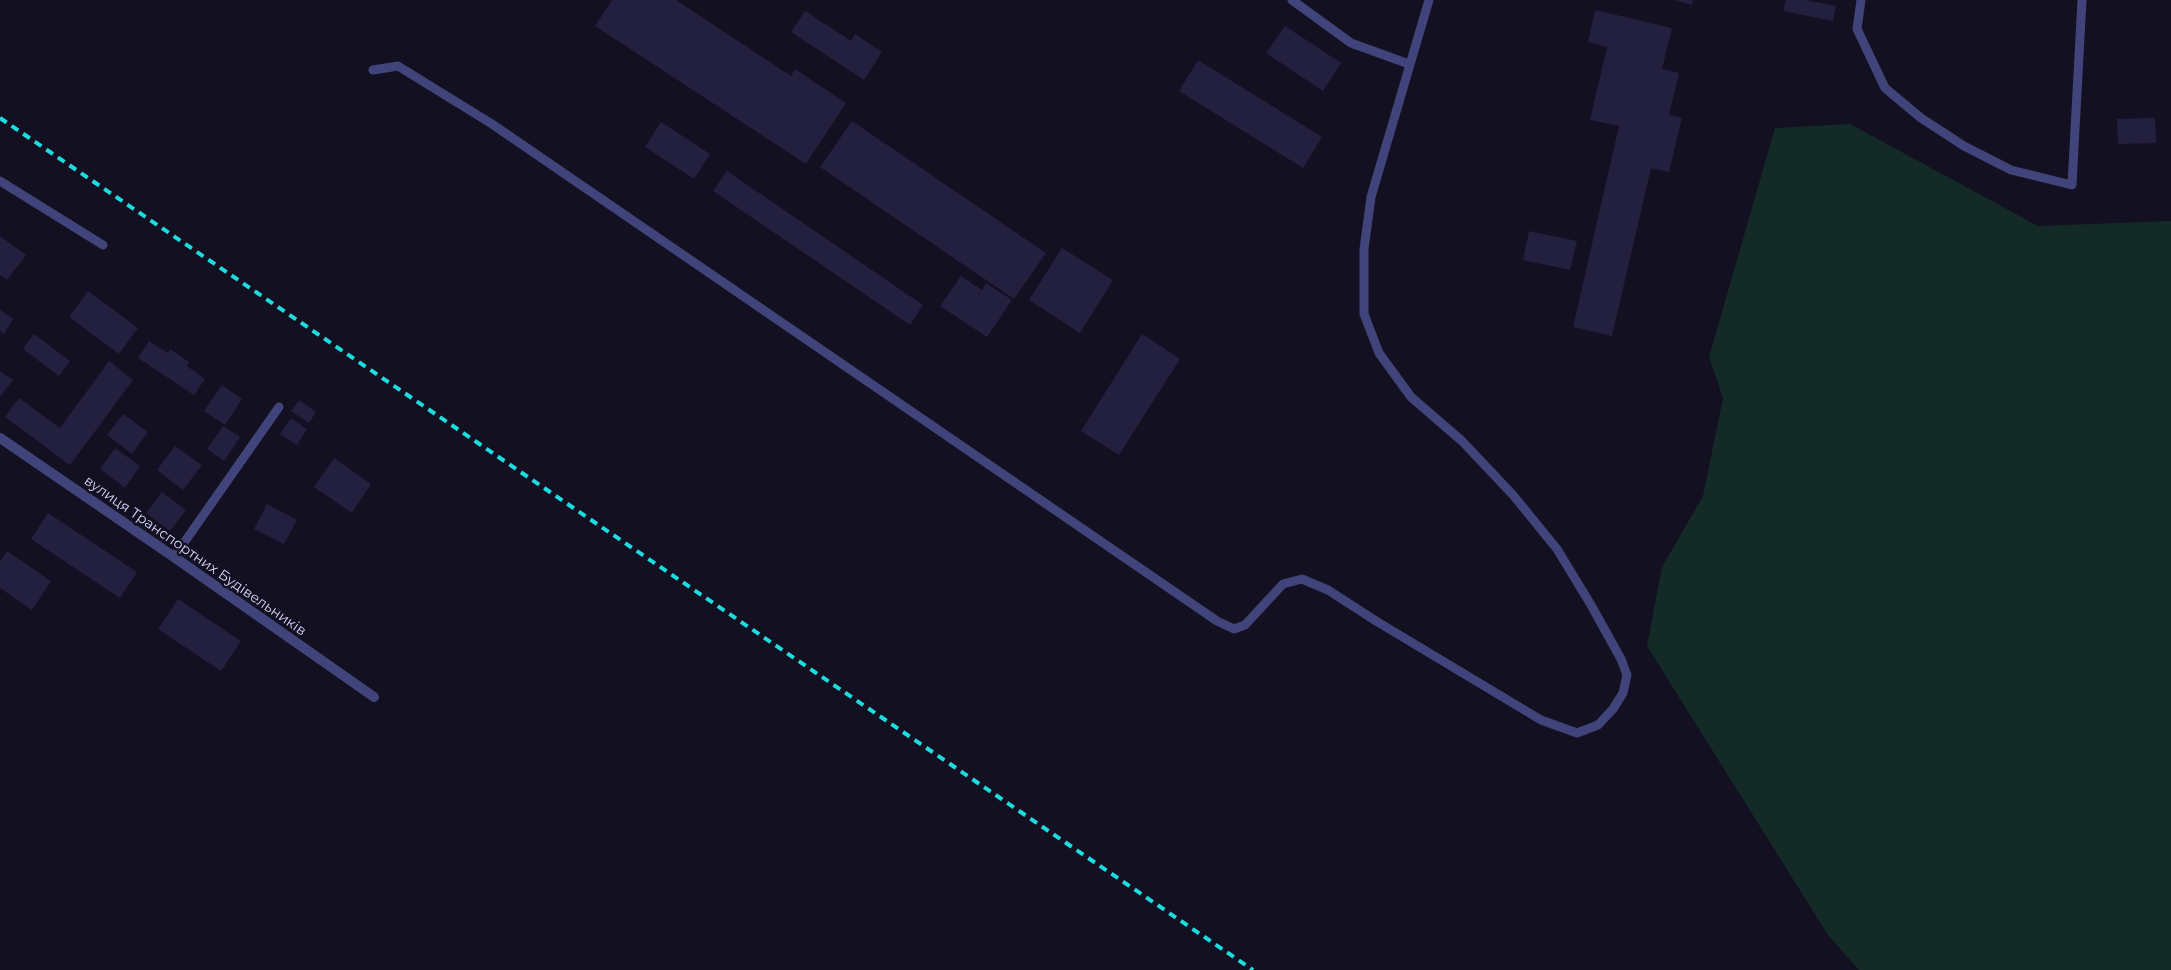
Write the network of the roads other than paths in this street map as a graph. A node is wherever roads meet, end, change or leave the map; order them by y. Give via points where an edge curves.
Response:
1 (1292, 0) edge
2 (1428, 0) edge
3 (1861, 0) edge
4 (2082, 0) edge
5 (1409, 64) junction
6 (373, 70) dead end
7 (0, 181) edge
8 (103, 245) dead end
9 (279, 407) dead end
10 (0, 438) edge
11 (174, 557) junction
12 (374, 697) dead end

1 - 5 lane via 1352,43
2 - 5 lane
3 - 4 lane via 1857,29 1885,88 1921,118 1964,146 2011,170 2072,185
5 - 6 lane via 1371,197 1364,249 1364,314 1379,353 1411,396 1513,495 1557,549 1621,659 1627,675 1623,693 1598,725 1577,733 1541,720 1328,590 1302,579 1283,584 1245,625 1234,629 1217,621 492,124 398,66
7 - 8 lane
9 - 11 lane
10 - 11 street, вулиця Транспортних Будівельників
11 - 12 street, вулиця Транспортних Будівельників

